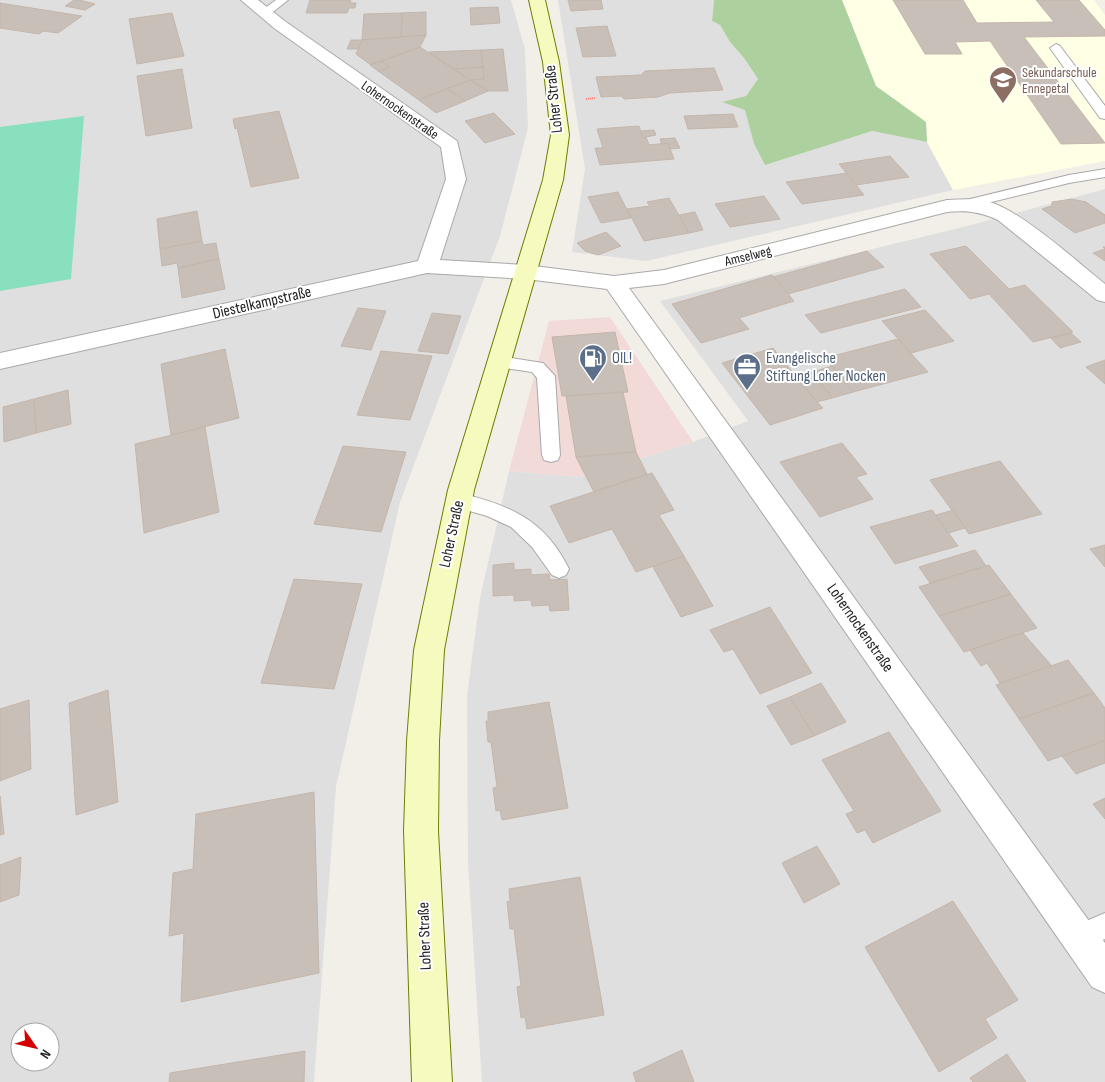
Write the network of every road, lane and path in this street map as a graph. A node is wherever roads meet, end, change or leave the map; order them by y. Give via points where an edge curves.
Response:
1 (249, 0) edge
2 (283, 0) edge
3 (538, 0) edge
4 (265, 13) junction
5 (1056, 48) dead end
6 (1105, 115) edge
7 (1105, 174) edge
8 (967, 204) junction
9 (427, 266) junction
10 (526, 272) junction
11 (614, 283) junction
12 (1105, 295) edge
13 (0, 361) edge
14 (498, 362) junction
15 (550, 455) dead end
16 (459, 501) junction
17 (558, 569) dead end
18 (1092, 932) edge
19 (1105, 974) edge
20 (432, 1082) edge

1 - 4 street, Lohernockenstraße
2 - 4 lane
3 - 10 main road, Loher Straße via 560,135 553,180
4 - 9 street, Lohernockenstraße via 450,145 456,180
5 - 6 lane
7 - 8 lane, Amselweg via 1070,179
8 - 11 street, Amselweg via 947,206 664,277
8 - 12 street, Amselweg via 985,207 1005,216
9 - 10 street, Diestelkampstraße
9 - 13 street, Diestelkampstraße
10 - 11 street, Amselweg
10 - 14 main road, Loher Straße
11 - 18 street, Lohernockenstraße
14 - 15 lane via 537,367 546,376
14 - 16 main road, Loher Straße
16 - 17 lane via 493,508 525,526 548,550
16 - 20 main road, Loher Straße via 429,650 423,741 421,831
18 - 19 street, Lohernockenstraße

